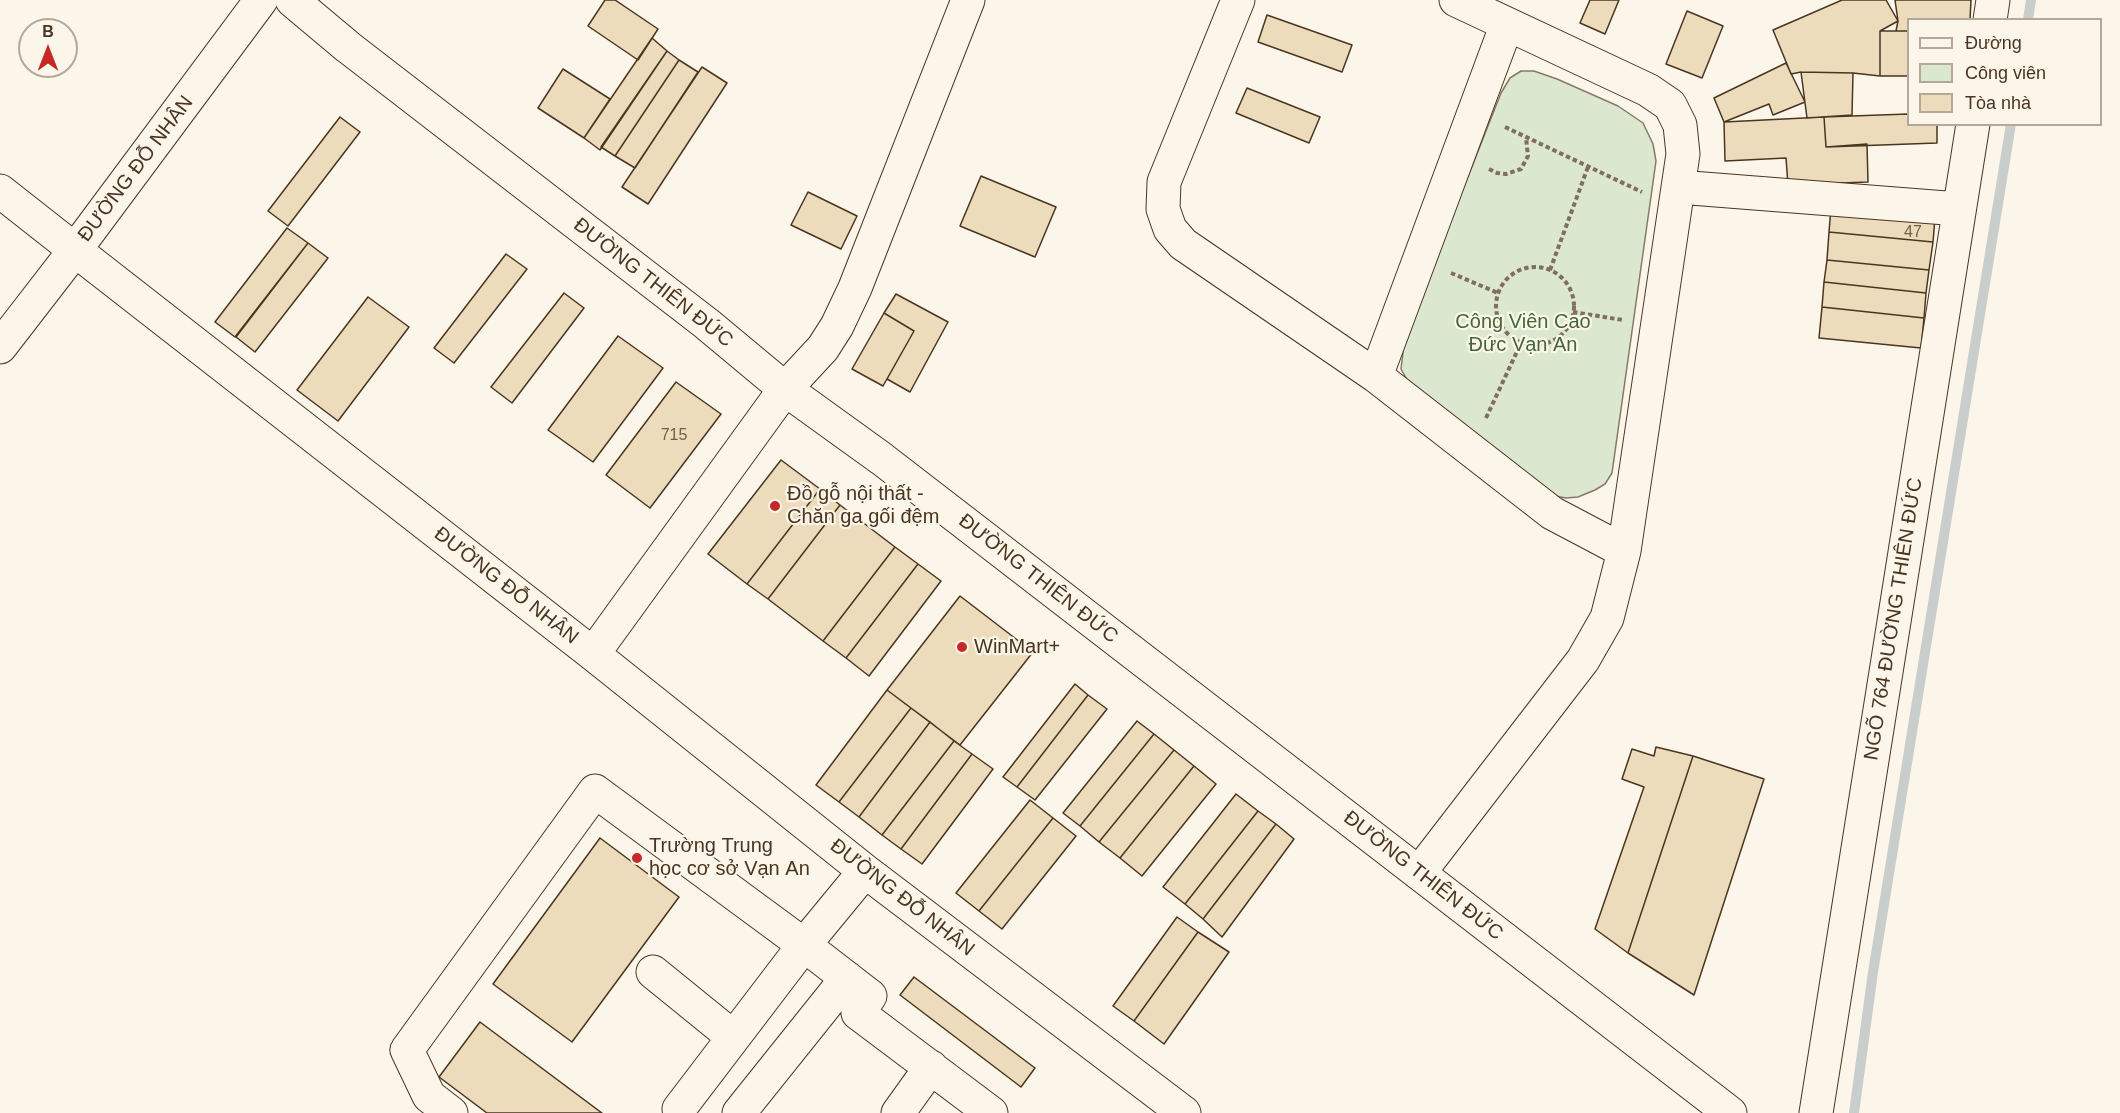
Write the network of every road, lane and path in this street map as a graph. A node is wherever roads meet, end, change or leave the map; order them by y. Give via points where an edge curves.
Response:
1 (261, 0) edge
2 (292, 0) edge
3 (968, 0) edge
4 (1238, 0) edge
5 (1456, 0) edge
6 (1993, 0) edge
7 (1990, 18) edge
8 (1507, 24) junction
9 (1494, 122) dead end
10 (1973, 126) edge
11 (1526, 137) junction
12 (1486, 165) dead end
13 (1588, 167) junction
14 (0, 191) edge
15 (1663, 191) junction
16 (1959, 209) junction
17 (75, 250) junction
18 (1550, 270) junction
19 (1448, 272) dead end
20 (1498, 293) junction
21 (1573, 312) junction
22 (1630, 321) dead end
23 (1521, 343) junction
24 (0, 347) edge
25 (1376, 376) junction
26 (785, 389) junction
27 (1484, 423) dead end
28 (1624, 551) junction
29 (593, 654) junction
30 (865, 871) junction
31 (1419, 873) junction
32 (804, 945) junction
33 (653, 972) dead end
34 (847, 978) junction
35 (733, 1037) junction
36 (931, 1067) junction
37 (679, 1109) dead end
38 (452, 1113) edge
39 (739, 1113) edge
40 (898, 1113) edge
41 (991, 1113) edge
42 (1184, 1113) edge
43 (1730, 1113) edge
44 (1816, 1113) edge

1 - 17 street, ĐƯỜNG ĐỖ NHÂN
2 - 26 street, ĐƯỜNG THIÊN ĐỨC
3 - 26 street via 855,288 823,348
4 - 25 street via 1164,182 1163,209 1170,229 1183,244
5 - 8 street
6 - 7 street
8 - 15 street via 1648,90 1670,105 1680,125 1683,154
8 - 25 street
9 - 11 path
10 - 16 street, NGÕ 764 ĐƯỜNG THIÊN ĐỨC
11 - 12 path via 1528,156 1521,169 1506,174 1490,171
11 - 13 path
13 - 15 path
13 - 18 path
14 - 17 street
15 - 16 street
15 - 28 street
16 - 44 street, NGÕ 764 ĐƯỜNG THIÊN ĐỨC
17 - 24 street
17 - 29 street, ĐƯỜNG ĐỖ NHÂN
18 - 20 path via 1531,266 1518,270 1507,277
18 - 21 path via 1566,281 1572,292
19 - 20 path
20 - 23 path via 1495,314 1501,327
21 - 22 path
21 - 23 path via 1567,329 1558,338 1546,344
23 - 27 path
25 - 28 street via 1552,513
26 - 29 street
26 - 31 street, ĐƯỜNG THIÊN ĐỨC via 868,448
28 - 31 street via 1607,618 1583,660
29 - 30 street, ĐƯỜNG ĐỖ NHÂN
30 - 32 street
30 - 42 street, ĐƯỜNG ĐỖ NHÂN
31 - 43 street, ĐƯỜNG THIÊN ĐỨC
32 - 34 street
32 - 35 street
32 - 38 street via 595,791 408,1050 429,1096
33 - 35 street
34 - 36 street via 870,996 858,1013
34 - 39 street
35 - 37 street
36 - 40 street
36 - 41 street

